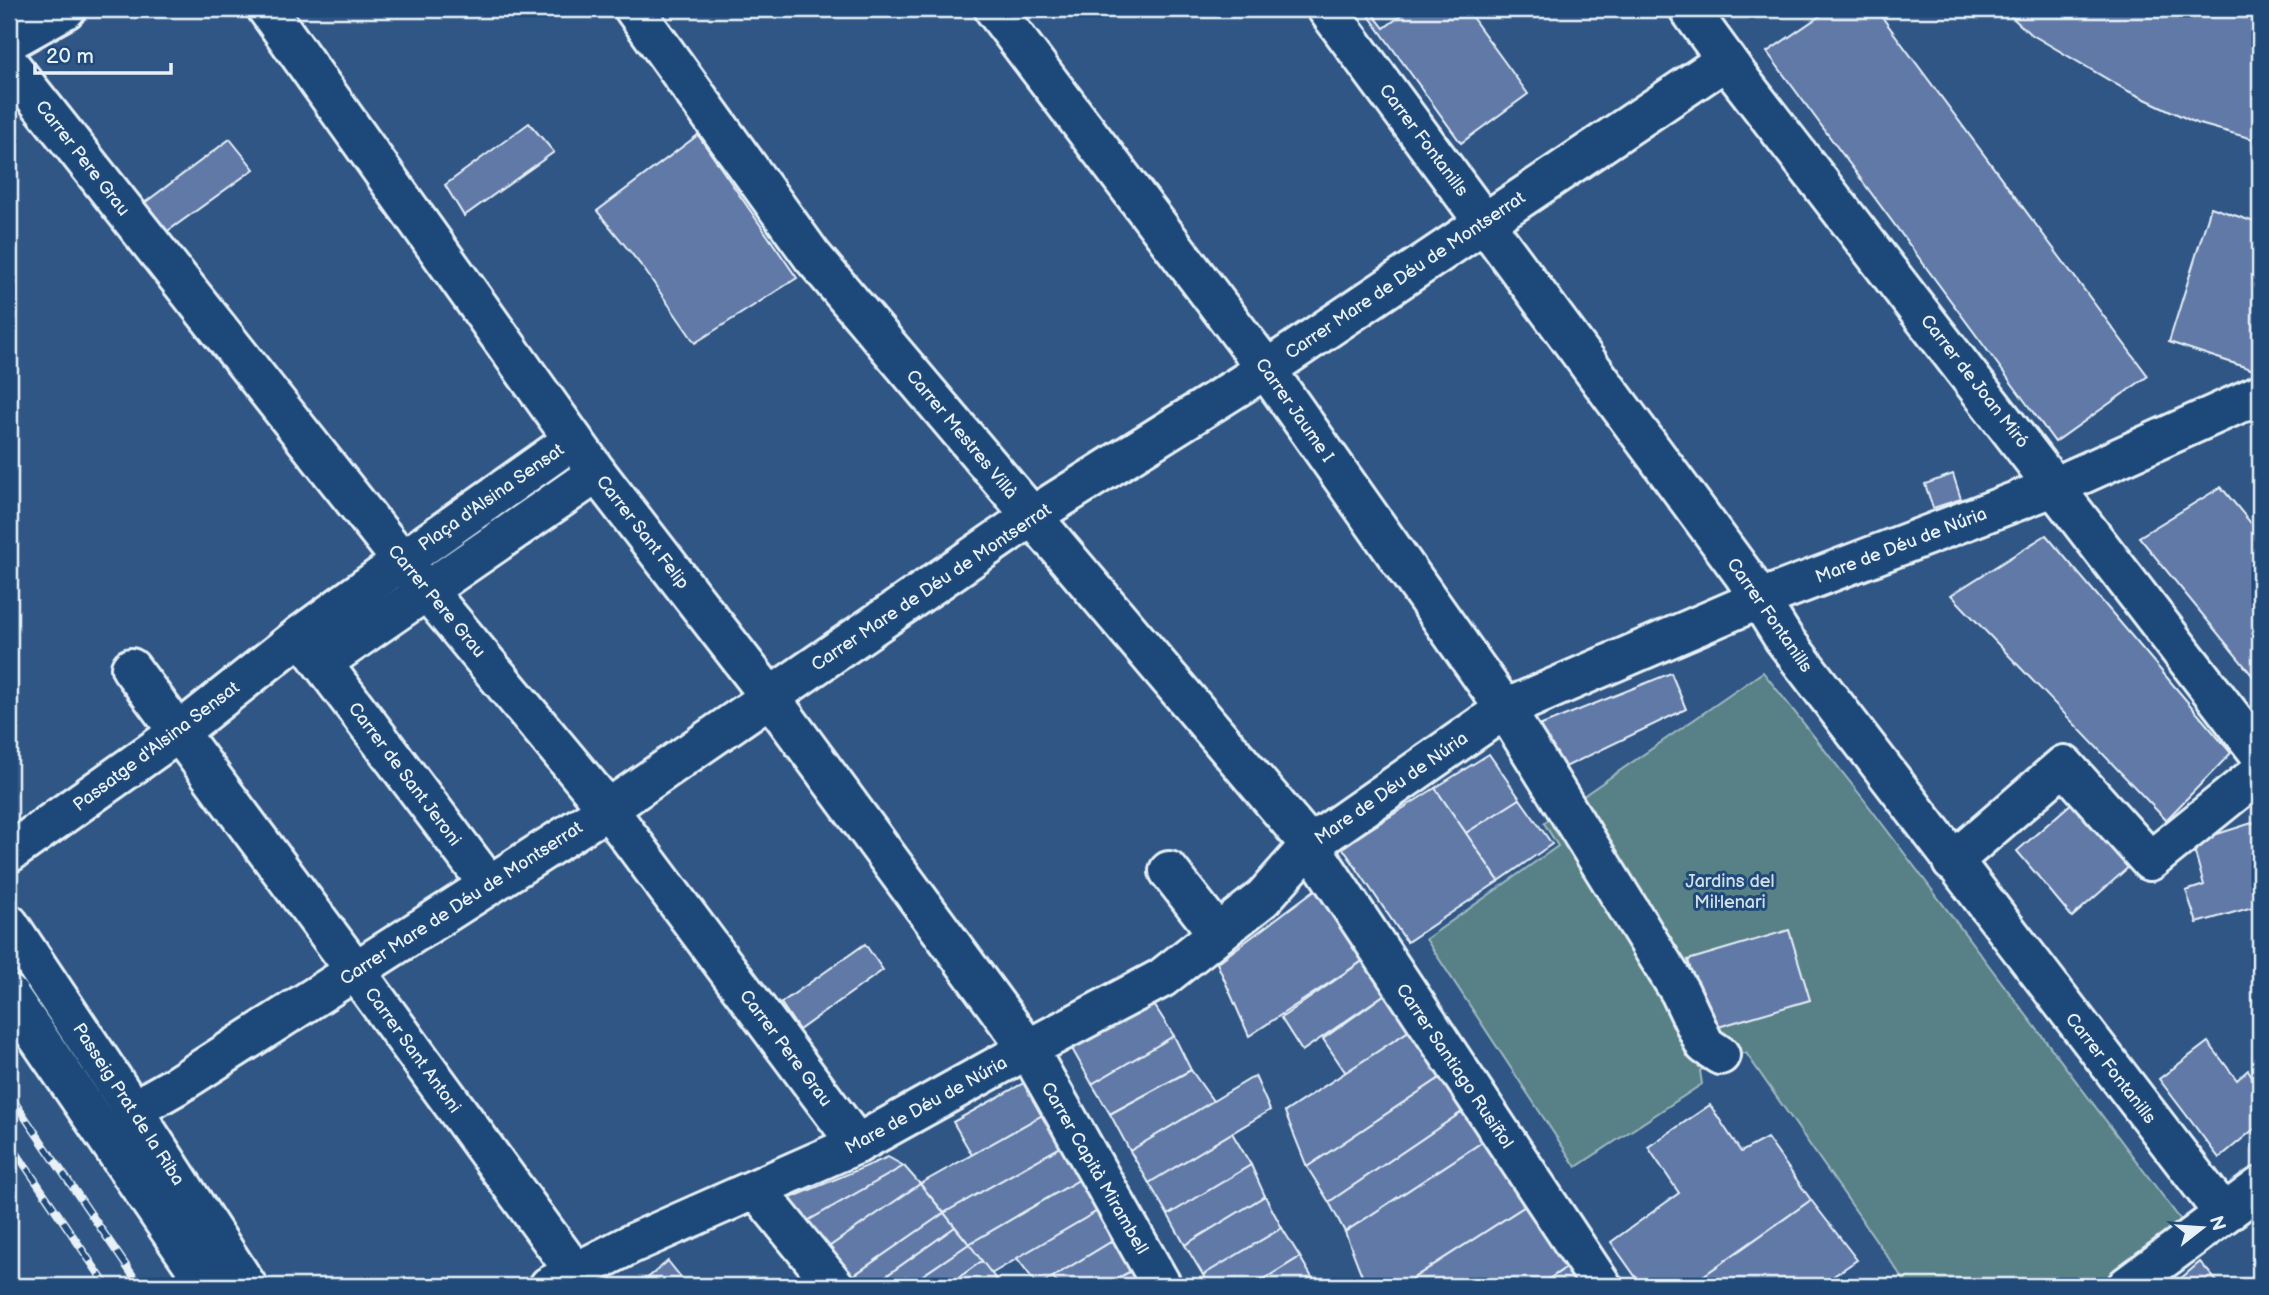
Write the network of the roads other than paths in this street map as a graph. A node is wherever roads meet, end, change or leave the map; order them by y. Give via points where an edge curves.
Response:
1 (66, 9) edge
2 (267, 9) edge
3 (634, 9) edge
4 (994, 9) edge
5 (1327, 9) edge
6 (1689, 9) edge
7 (9, 41) edge
8 (1726, 60) junction
9 (9, 64) edge
10 (1484, 221) junction
11 (1266, 369) junction
12 (2260, 394) edge
13 (573, 440) junction
14 (597, 473) junction
15 (2056, 486) junction
16 (1032, 516) junction
17 (402, 561) junction
18 (428, 590) junction
19 (1760, 599) junction
20 (312, 649) junction
21 (131, 668) dead end
22 (770, 697) junction
23 (1505, 709) junction
24 (178, 733) junction
25 (2260, 754) edge
26 (2260, 772) edge
27 (608, 808) junction
28 (1310, 845) junction
29 (9, 853) edge
30 (1952, 862) junction
31 (1169, 871) dead end
32 (489, 885) junction
33 (9, 924) edge
34 (1218, 934) junction
35 (355, 970) junction
36 (9, 995) edge
37 (1028, 1049) junction
38 (1720, 1055) dead end
39 (133, 1110) junction
40 (858, 1144) junction
41 (2260, 1187) edge
42 (757, 1190) junction
43 (2224, 1214) junction
44 (559, 1275) edge
45 (208, 1286) edge
46 (247, 1286) edge
47 (835, 1286) edge
48 (1162, 1286) edge
49 (1602, 1286) edge
50 (2127, 1286) edge

1 - 7 street
2 - 13 street, Carrer Sant Felip
3 - 16 street, Carrer Mestres Villà via 812,256
4 - 11 street, Carrer Jaume I
5 - 10 street, Carrer Fontanills
6 - 8 street, Carrer de Joan Miró
8 - 10 street, Carrer Mare de Déu de Montserrat
8 - 15 street, Carrer de Joan Miró
9 - 17 street, Carrer Pere Grau
10 - 11 street, Carrer Mare de Déu de Montserrat
10 - 19 street, Carrer Fontanills
11 - 16 street, Carrer Mare de Déu de Montserrat
11 - 23 street, Carrer Jaume I
12 - 15 street, Mare de Déu de Núria
13 - 14 street, Carrer Sant Felip
13 - 17 street, Plaça d'Alsina Sensat
14 - 18 street
14 - 22 street, Carrer Sant Felip
15 - 19 street, Mare de Déu de Núria
15 - 25 street, Carrer de Joan Miró
16 - 22 street, Carrer Mare de Déu de Montserrat
16 - 28 street, Carrer Mestres Villà
17 - 18 street, Carrer Pere Grau
17 - 20 street, Plaça d'Alsina Sensat
18 - 20 street
18 - 27 street, Carrer Pere Grau
19 - 23 street, Mare de Déu de Núria
19 - 30 street, Carrer Fontanills via 1784,639
20 - 24 street, Passatge d'Alsina Sensat
20 - 32 street, Carrer de Sant Jeroni
21 - 24 street, Carrer Sant Antoni
22 - 27 street, Carrer Mare de Déu de Montserrat
22 - 37 street, Carrer Sant Felip
23 - 28 street, Mare de Déu de Núria
23 - 38 street, Carrer Jaume I via 1680,992 1705,1045
24 - 29 street, Passatge d'Alsina Sensat
24 - 35 street, Carrer Sant Antoni
26 - 30 street via 2150,860 2064,765
27 - 32 street, Carrer Mare de Déu de Montserrat
27 - 40 street, Carrer Pere Grau
28 - 34 street, Mare de Déu de Núria via 1263,898
28 - 49 street, Carrer Santiago Rusiñol
30 - 43 street, Carrer Fontanills
31 - 34 street
32 - 35 street, Carrer Mare de Déu de Montserrat
33 - 39 street, Passeig Prat de la Riba
34 - 37 street, Mare de Déu de Núria via 1162,978
35 - 39 street, Carrer Mare de Déu de Montserrat
35 - 44 street, Carrer Sant Antoni
36 - 45 street
37 - 40 street, Mare de Déu de Núria
37 - 48 street, Carrer Capità Mirambell
39 - 46 street, Passeig Prat de la Riba
40 - 42 street, Mare de Déu de Núria
41 - 43 street
42 - 44 street, Mare de Déu de Núria
42 - 47 street
43 - 50 street

